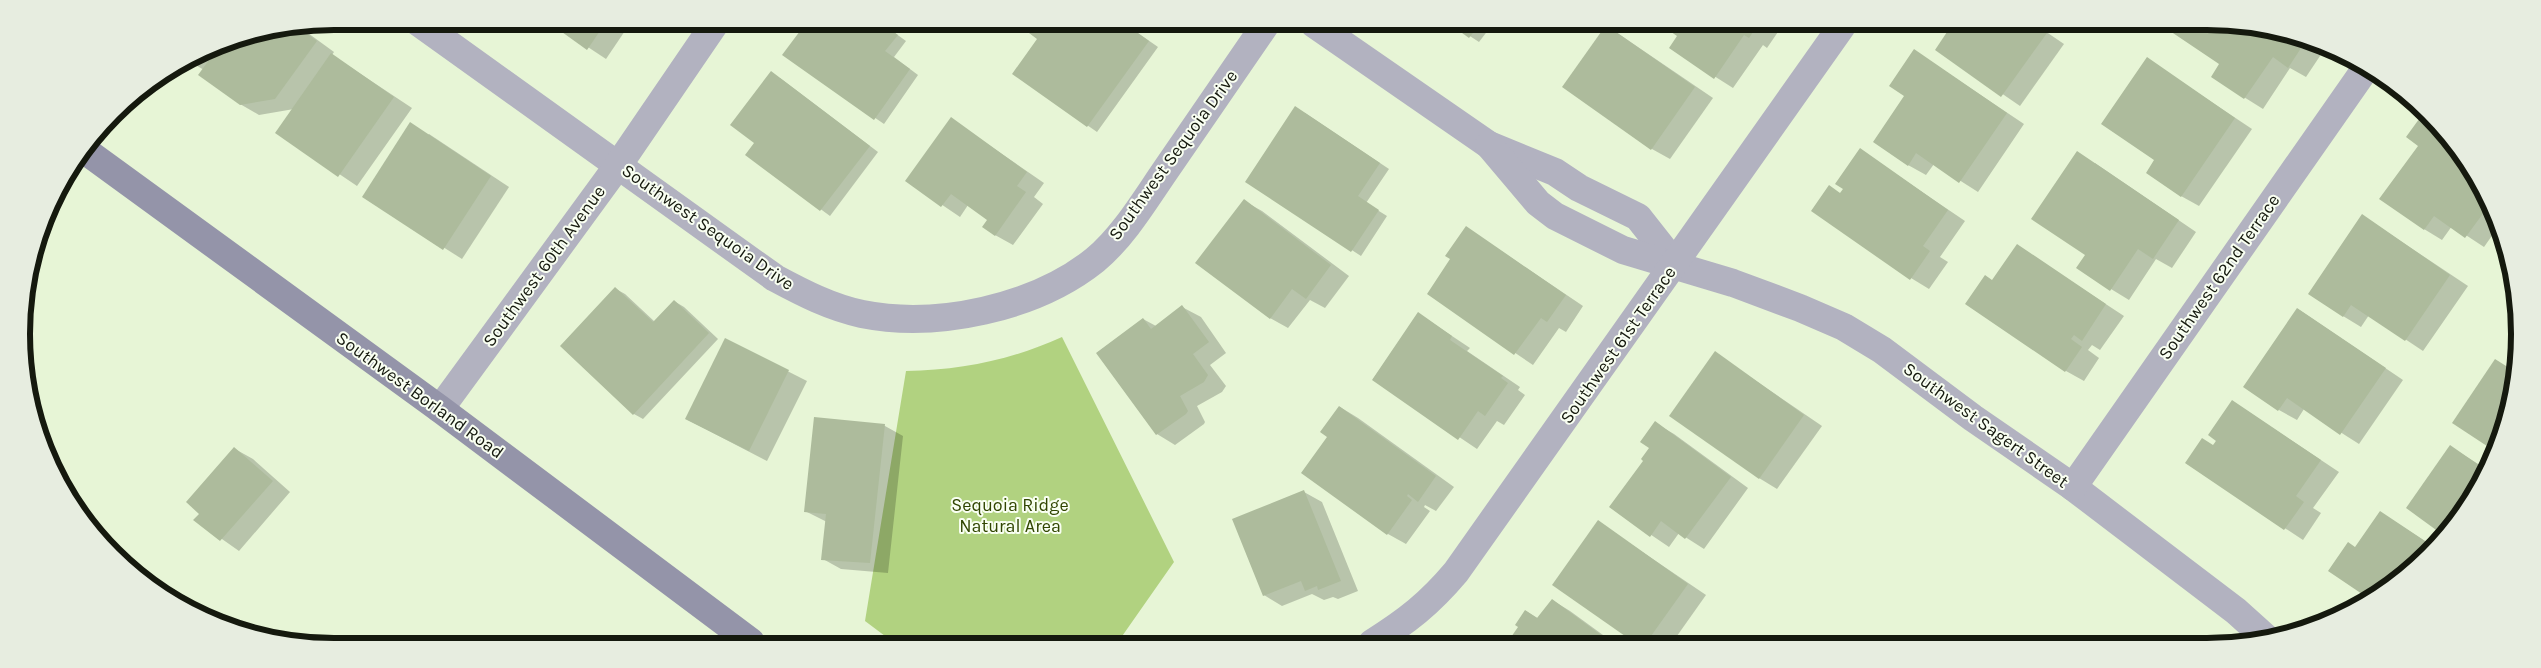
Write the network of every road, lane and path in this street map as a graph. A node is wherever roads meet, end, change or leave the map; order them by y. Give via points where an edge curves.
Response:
1 (429, 30) edge
2 (710, 30) edge
3 (1262, 30) edge
4 (1323, 30) edge
5 (1839, 30) edge
6 (2362, 73) edge
7 (1489, 145) junction
8 (89, 154) edge
9 (618, 164) junction
10 (1675, 264) junction
11 (440, 409) junction
12 (2073, 487) junction
13 (2260, 633) edge
14 (746, 638) edge
15 (1380, 638) edge

1 - 9 street, Southwest Sequoia Drive
2 - 9 street, Southwest 60th Avenue
3 - 9 street, Southwest Sequoia Drive via 1131,220 1096,259 1067,279 1014,304 962,315 908,318 862,314 815,300 775,278
4 - 7 street, Southwest Sagert Street
5 - 10 street, Southwest 61st Terrace
6 - 12 street, Southwest 62nd Terrace
7 - 10 street, Southwest Sagert Street via 1555,172 1579,188 1638,217
7 - 10 street, Southwest Sagert Street via 1538,203 1555,216 1623,250
8 - 11 main road, Southwest Borland Road
9 - 11 street, Southwest 60th Avenue
10 - 12 street, Southwest Sagert Street via 1742,286 1844,327 1882,350
10 - 15 street, Southwest 61st Terrace via 1456,572 1409,620
11 - 14 main road, Southwest Borland Road
12 - 13 street, Southwest Sagert Street

